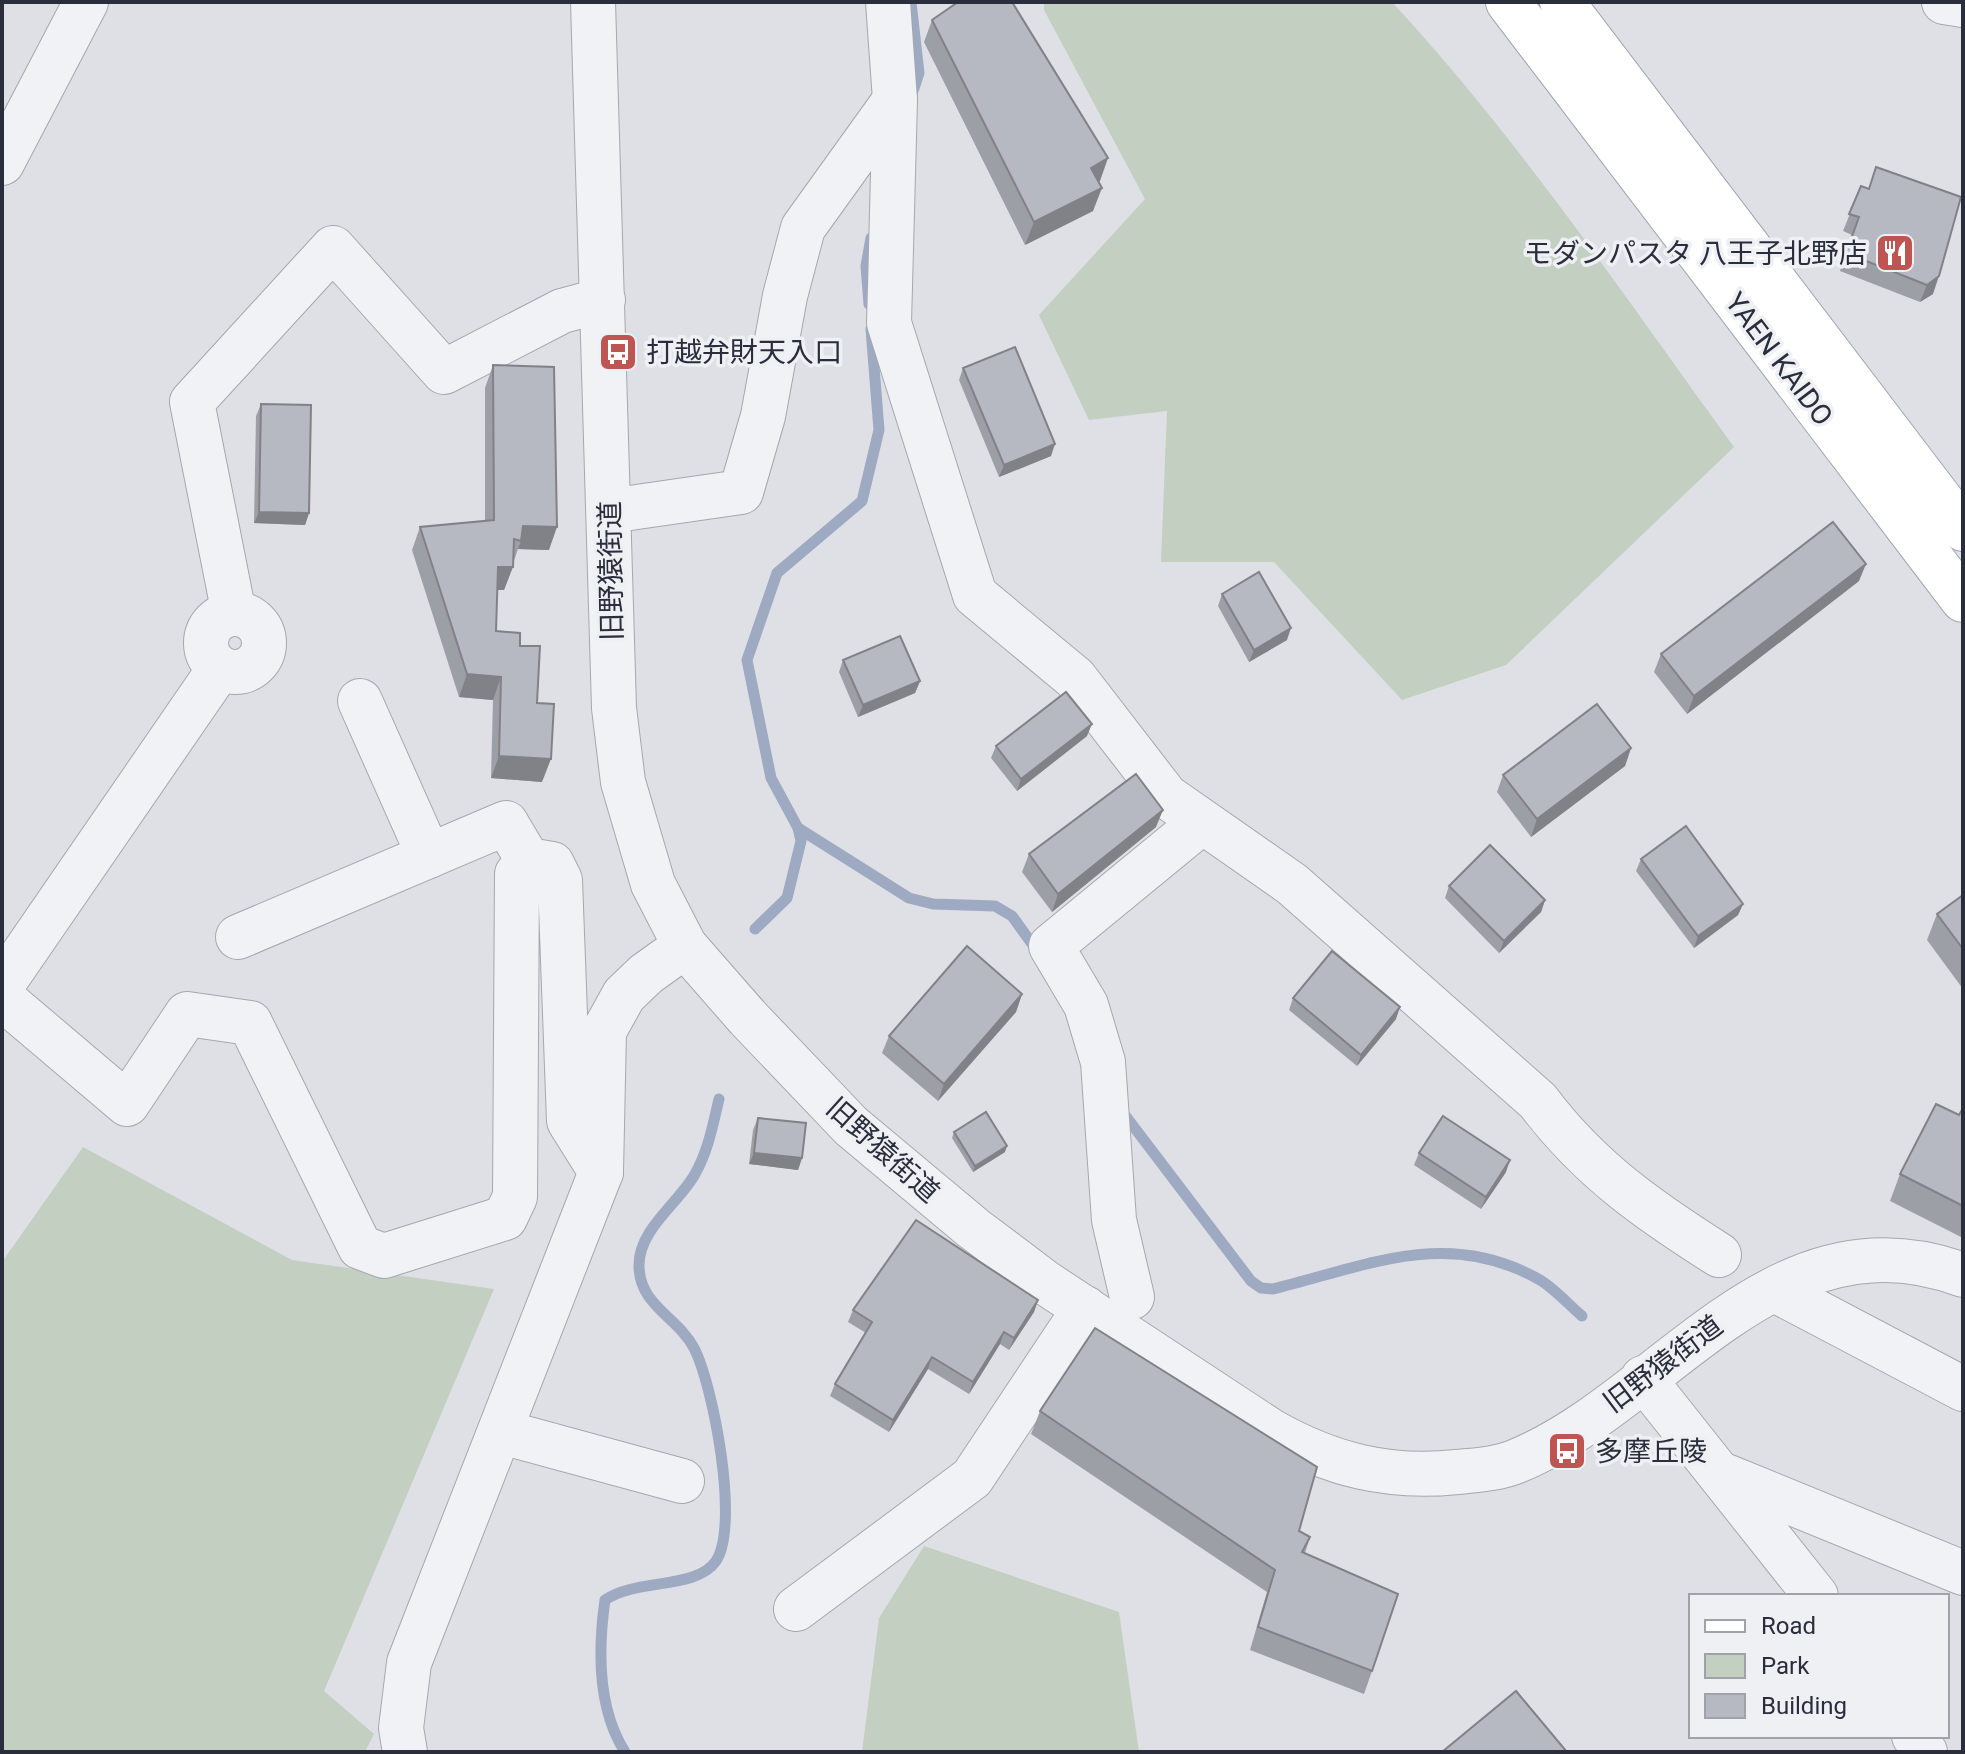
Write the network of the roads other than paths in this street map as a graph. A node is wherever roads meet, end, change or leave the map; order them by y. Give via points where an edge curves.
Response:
1 (86, 2) edge
2 (593, 2) edge
3 (888, 2) edge
4 (1508, 2) edge
5 (1562, 2) edge
6 (1944, 2) edge
7 (1963, 5) edge
8 (895, 107) junction
9 (2, 163) edge
10 (603, 300) junction
11 (609, 511) junction
12 (1963, 529) edge
13 (1963, 600) edge
14 (360, 701) dead end
15 (1202, 822) junction
16 (429, 856) junction
17 (528, 860) junction
18 (238, 937) dead end
19 (685, 946) junction
20 (2, 985) edge
21 (2, 998) edge
22 (601, 1172) junction
23 (1719, 1255) dead end
24 (1963, 1275) edge
25 (1071, 1282) junction
26 (1775, 1290) junction
27 (1643, 1378) junction
28 (1963, 1389) edge
29 (502, 1432) junction
30 (1723, 1476) junction
31 (682, 1481) dead end
32 (1963, 1573) edge
33 (1814, 1594) edge
34 (796, 1609) dead end
35 (405, 1752) edge

1 - 9 street
2 - 10 street, 旧野猿街道
3 - 8 street
4 - 13 main road, YAEN KAIDO
5 - 12 main road, YAEN KAIDO
6 - 7 street
8 - 11 street via 803,228 763,416 741,492
8 - 15 street via 889,323 975,595 1075,678 1166,796
10 - 11 street, 旧野猿街道
10 - 20 street via 562,311 444,372 333,248 192,402 234,614 216,620 206,636 207,654 220,668
11 - 19 street, 旧野猿街道 via 614,708 623,782 653,884
14 - 16 street
15 - 23 street via 1292,884 1538,1101 1569,1143 1600,1171
15 - 25 street via 1051,946 1086,1005 1103,1062 1114,1220 1132,1297
16 - 17 street via 506,823
16 - 18 street
17 - 21 street via 517,874 515,1197 505,1218 384,1256 360,1247 250,1023 187,1014 127,1104
17 - 22 street via 552,864 560,880 569,1121
19 - 22 street via 624,995 604,1031
19 - 25 street, 旧野猿街道 via 851,1126 973,1228
22 - 29 street
24 - 26 street, 旧野猿街道 via 1938,1265 1890,1260 1828,1269
25 - 27 street, 旧野猿街道 via 1306,1451 1378,1472 1437,1474 1515,1462 1604,1409
25 - 34 street via 972,1478
26 - 27 street, 旧野猿街道 via 1702,1332
26 - 28 street
27 - 30 street
29 - 31 street
29 - 35 street via 409,1663 401,1728
30 - 32 street
30 - 33 street

